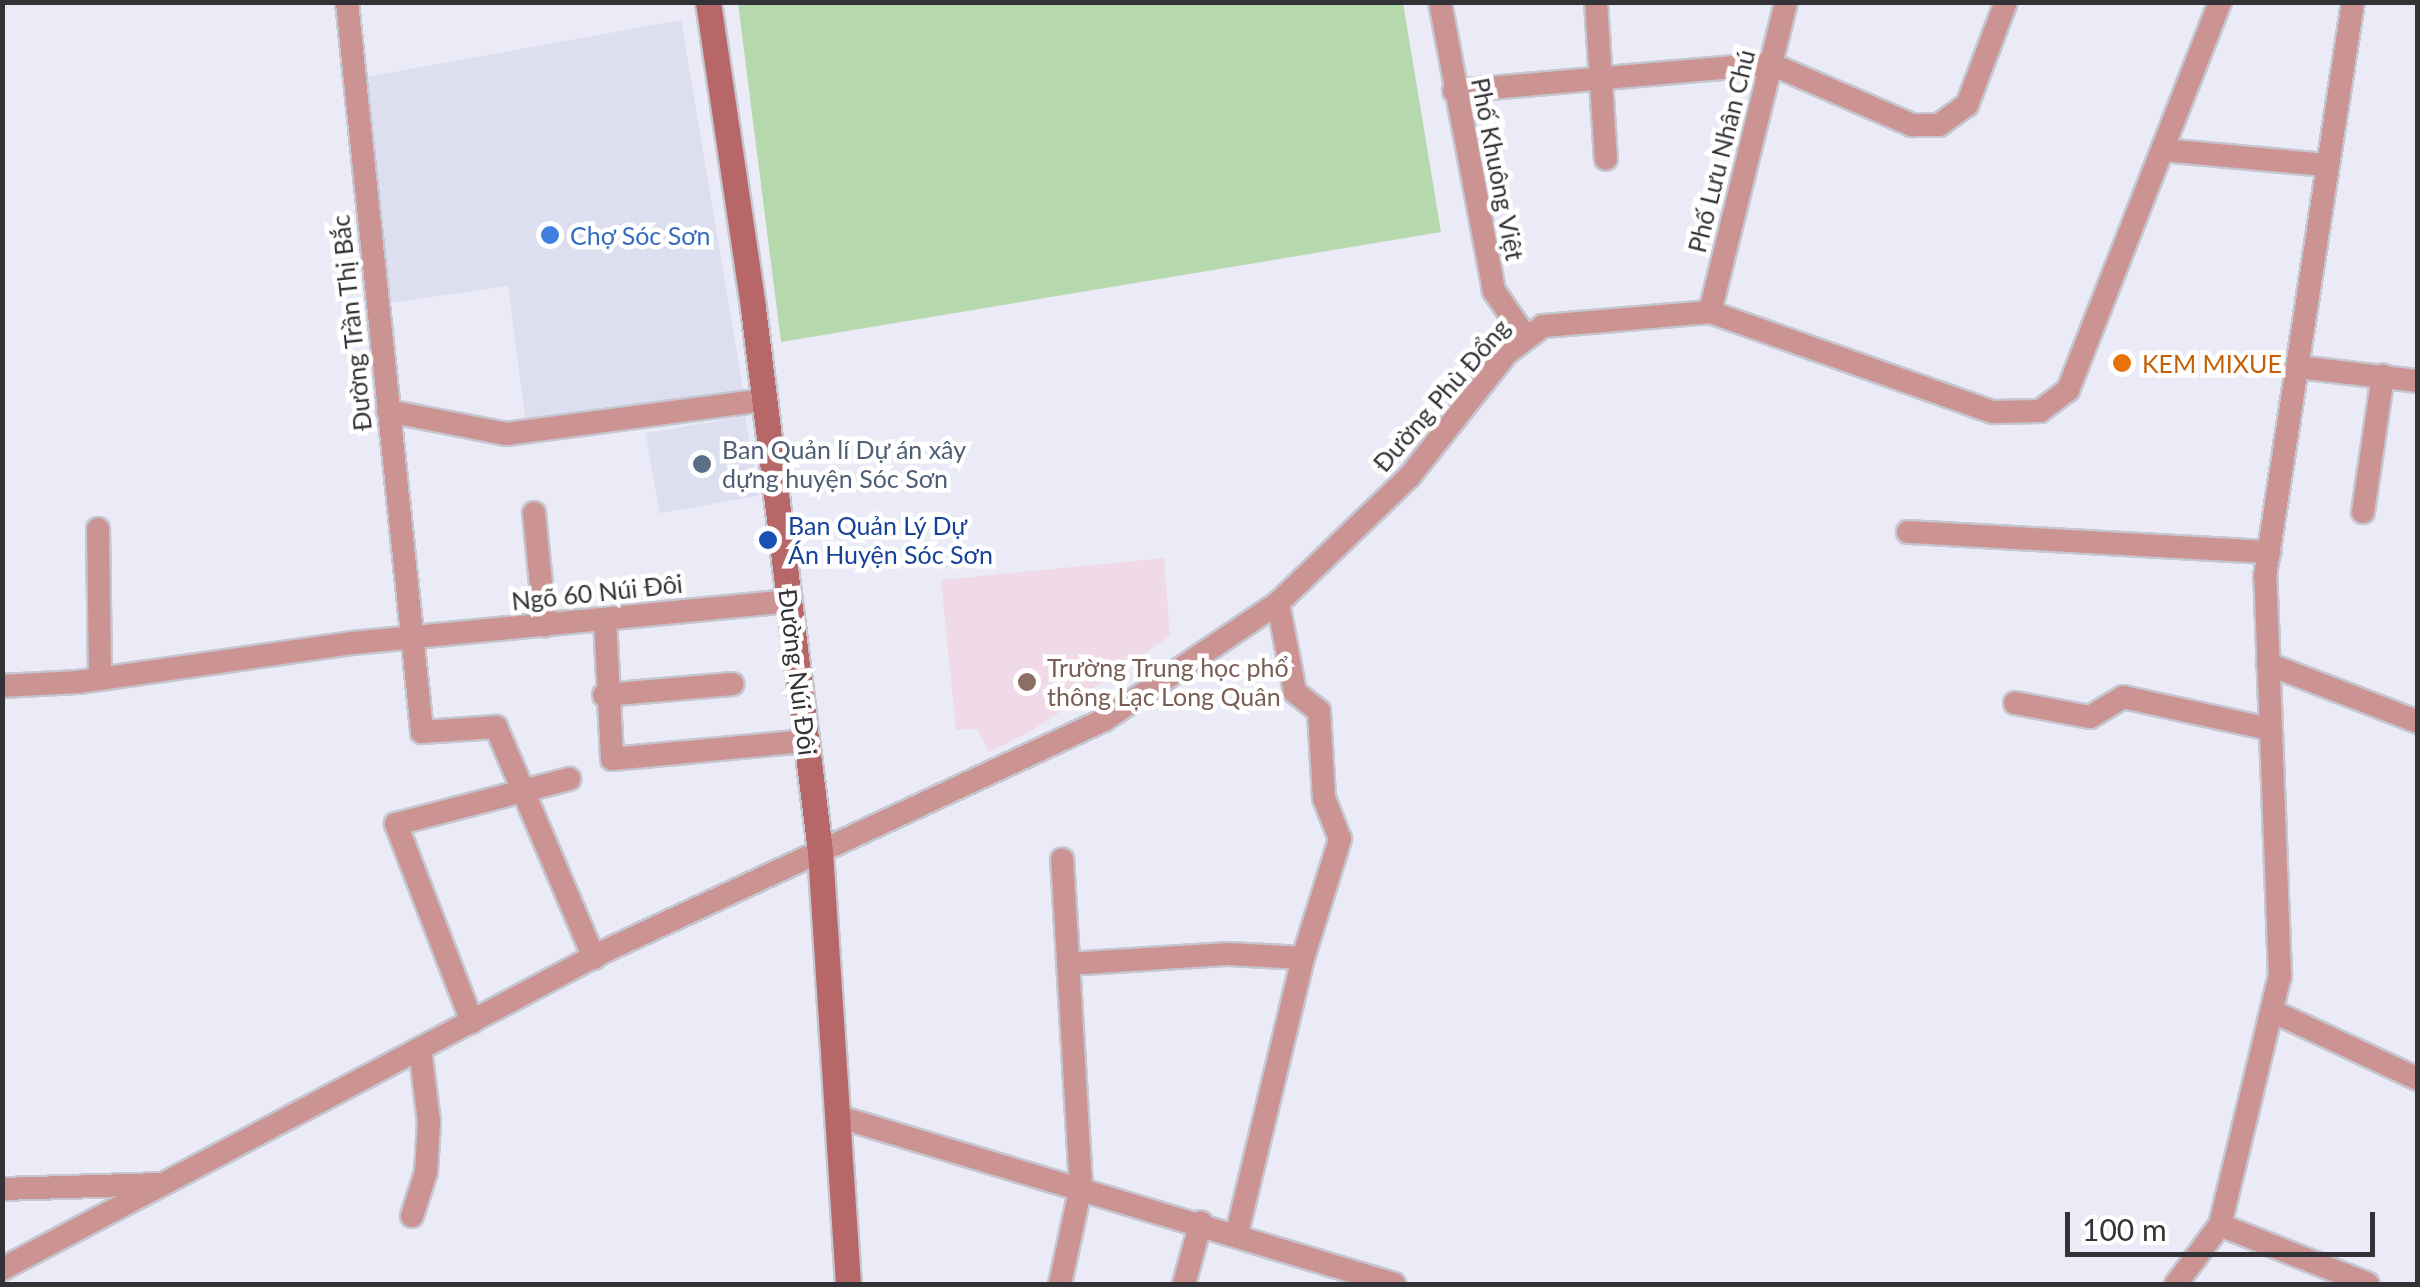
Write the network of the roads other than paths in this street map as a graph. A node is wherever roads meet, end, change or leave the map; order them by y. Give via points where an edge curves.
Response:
1 (348, 2) edge
2 (708, 2) edge
3 (1440, 2) edge
4 (1596, 2) edge
5 (1786, 2) edge
6 (2006, 2) edge
7 (2220, 2) edge
8 (2352, 2) edge
9 (1771, 64) junction
10 (1600, 79) junction
11 (1454, 91) junction
12 (2162, 150) junction
13 (1606, 159) dead end
14 (2325, 165) junction
15 (1710, 312) junction
16 (1525, 336) junction
17 (2298, 366) junction
18 (2383, 376) junction
19 (2418, 381) edge
20 (764, 400) junction
21 (388, 411) junction
22 (2363, 512) dead end
23 (534, 514) dead end
24 (98, 529) dead end
25 (1908, 532) dead end
26 (2269, 552) junction
27 (789, 601) junction
28 (1278, 604) junction
29 (605, 619) junction
30 (545, 626) junction
31 (410, 637) junction
32 (2268, 664) junction
33 (100, 679) junction
34 (733, 684) dead end
35 (2, 686) edge
36 (604, 695) junction
37 (2015, 703) dead end
38 (2418, 722) edge
39 (2270, 730) junction
40 (807, 742) junction
41 (568, 779) dead end
42 (525, 790) junction
43 (820, 852) junction
44 (1062, 860) dead end
45 (594, 958) junction
46 (1304, 958) junction
47 (1068, 964) junction
48 (2272, 1011) junction
49 (472, 1022) junction
50 (420, 1049) junction
51 (2418, 1080) edge
52 (836, 1116) junction
53 (163, 1184) junction
54 (1081, 1186) junction
55 (2, 1189) edge
56 (412, 1216) dead end
57 (1201, 1222) junction
58 (2220, 1225) junction
59 (1236, 1232) junction
60 (2, 1269) edge
61 (1381, 1282) edge
62 (848, 1284) edge
63 (1060, 1284) edge
64 (1184, 1284) edge
65 (2176, 1284) edge
66 (2368, 1284) edge

1 - 21 street, Đường Trần Thị Bắc
2 - 20 main road, Đường Núi Đôi
3 - 11 street, Phố Khuông Việt
4 - 10 street
5 - 9 street, Phố Lưu Nhân Chú
6 - 9 street via 1967,105 1939,125 1912,125
7 - 12 street, Đường Phù Đổng
8 - 14 street
9 - 10 street
9 - 15 street, Phố Lưu Nhân Chú
10 - 11 street
10 - 13 street
11 - 16 street, Phố Khuông Việt via 1494,291
12 - 14 street
12 - 15 street, Đường Phù Đổng via 2068,390 2040,411 1993,412
14 - 17 street
15 - 16 street, Đường Phù Đổng via 1564,320
16 - 28 street, Đường Phù Đổng via 1409,477
17 - 18 street
17 - 26 street
18 - 19 street
18 - 22 street
20 - 21 street via 506,434
20 - 27 main road, Đường Núi Đôi
21 - 31 street, Đường Trần Thị Bắc
23 - 30 street
24 - 33 street
25 - 26 street
26 - 32 street
27 - 29 street, Ngõ 60 Núi Đôi
27 - 40 main road, Đường Núi Đôi
28 - 43 street, Đường Phù Đổng via 1104,720 970,788
28 - 46 street via 1295,692 1319,712 1324,798 1340,839
29 - 30 street, Ngõ 60 Núi Đôi
29 - 36 street
30 - 31 street, Ngõ 60 Núi Đôi
31 - 33 street, Ngõ 60 Núi Đôi
31 - 42 street, Đường Trần Thị Bắc via 422,732 490,723
32 - 38 street
32 - 39 street
33 - 35 street, Ngõ 60 Núi Đôi
34 - 36 street
36 - 40 street via 608,753 620,760
37 - 39 street via 2090,717 2123,697
39 - 48 street via 2280,906 2280,976
40 - 43 main road, Đường Núi Đôi
41 - 42 street
42 - 45 street
42 - 49 street via 396,824
43 - 45 street, Đường Phù Đổng
43 - 52 main road, Đường Núi Đôi
44 - 47 street
45 - 49 street, Đường Phù Đổng
46 - 47 street via 1229,954
46 - 59 street
47 - 54 street
48 - 51 street
48 - 58 street
49 - 50 street, Đường Phù Đổng
50 - 53 street, Đường Phù Đổng
50 - 56 street via 430,1122 426,1172
52 - 54 street
52 - 62 main road, Đường Núi Đôi
53 - 55 street
53 - 60 street, Đường Phù Đổng
54 - 57 street
54 - 63 street
57 - 59 street
57 - 64 street
58 - 65 street
58 - 66 street
59 - 61 street

